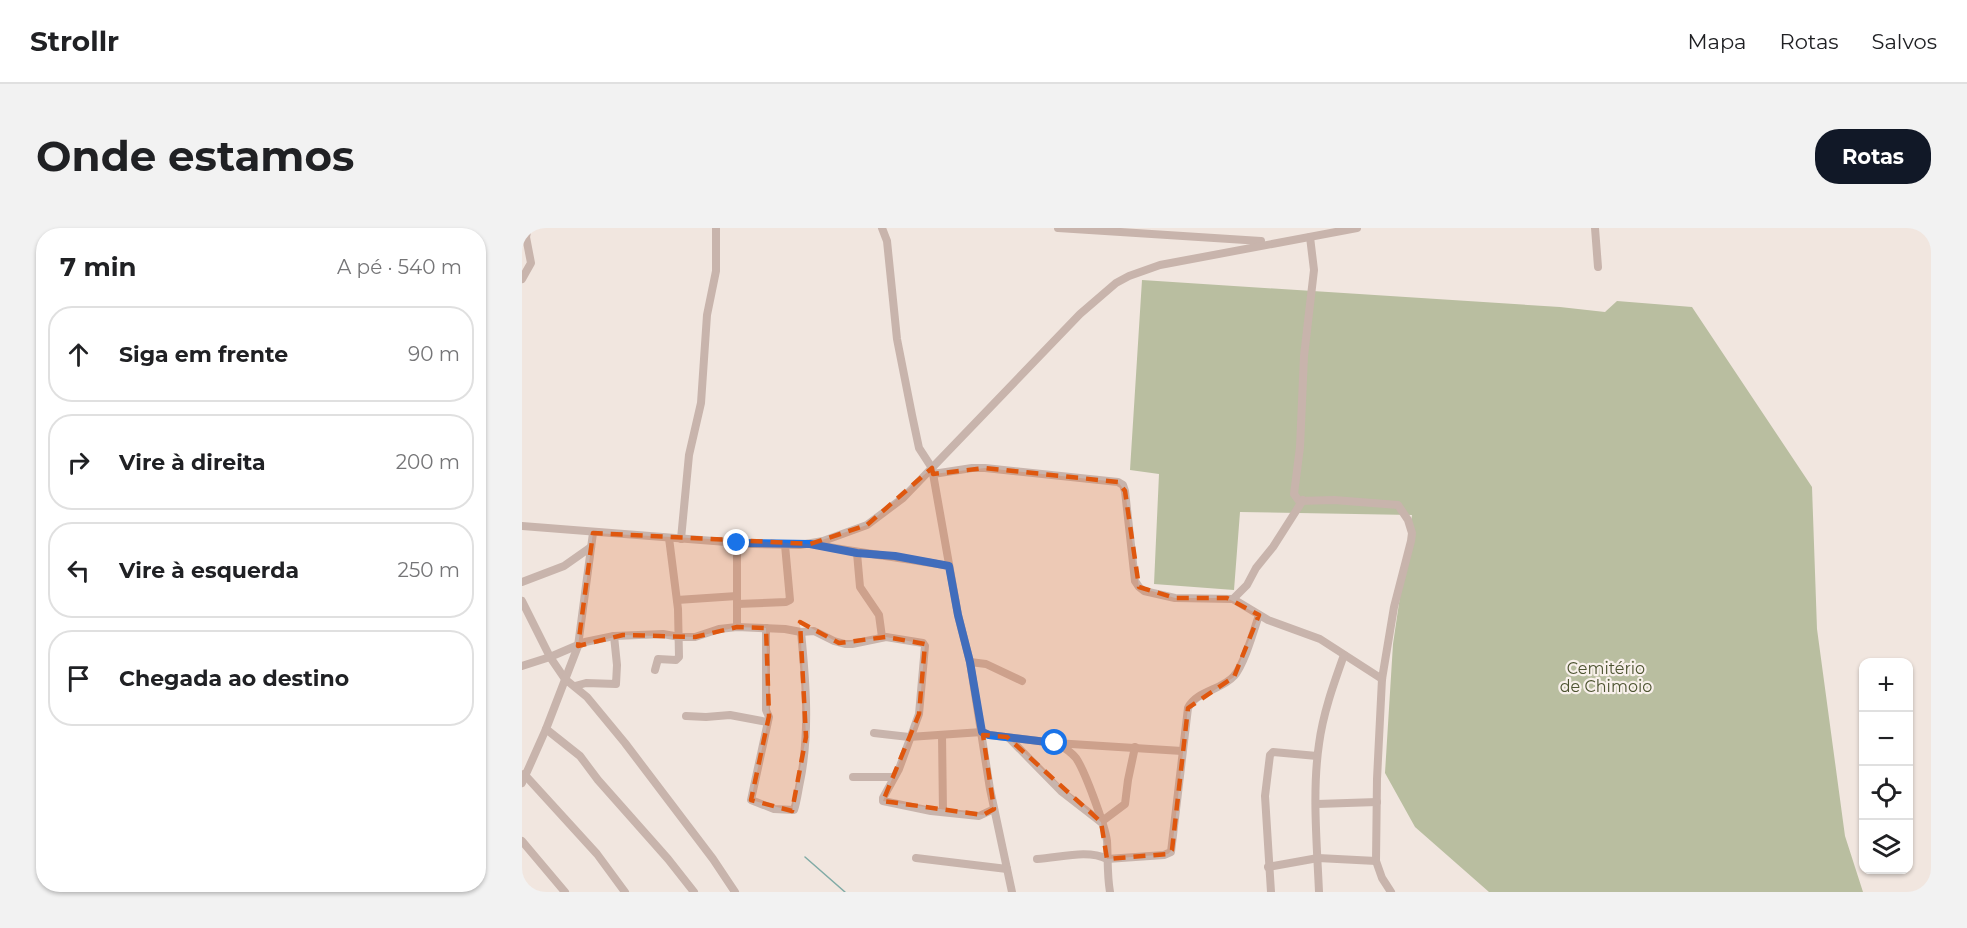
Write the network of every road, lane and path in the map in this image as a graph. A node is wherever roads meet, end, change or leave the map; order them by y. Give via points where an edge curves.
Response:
1 (528, 228) edge
2 (717, 228) edge
3 (882, 228) edge
4 (1058, 228) edge
5 (1357, 228) edge
6 (1595, 228) edge
7 (1116, 229) edge
8 (1310, 237) junction
9 (1274, 242) junction
10 (1598, 267) dead end
11 (522, 279) edge
12 (932, 471) junction
13 (1303, 501) junction
14 (522, 526) edge
15 (593, 533) junction
16 (669, 538) junction
17 (681, 539) junction
18 (737, 543) junction
19 (810, 544) junction
20 (784, 545) junction
21 (591, 547) junction
22 (857, 553) junction
23 (949, 566) junction
24 (522, 582) edge
25 (1233, 599) junction
26 (677, 600) junction
27 (737, 600) junction
28 (522, 601) edge
29 (1259, 615) junction
30 (737, 627) junction
31 (766, 628) junction
32 (801, 632) junction
33 (614, 636) junction
34 (680, 637) junction
35 (882, 637) junction
36 (578, 646) junction
37 (1344, 655) junction
38 (550, 657) junction
39 (970, 662) junction
40 (522, 666) edge
41 (655, 670) dead end
42 (565, 679) junction
43 (1382, 679) junction
44 (1022, 681) dead end
45 (575, 686) junction
46 (686, 716) dead end
47 (767, 722) junction
48 (546, 729) junction
49 (982, 732) junction
50 (874, 733) dead end
51 (942, 735) junction
52 (909, 737) junction
53 (1009, 738) junction
54 (1055, 743) junction
55 (1135, 747) junction
56 (1182, 751) junction
57 (1317, 756) junction
58 (523, 777) edge
59 (852, 777) dead end
60 (893, 777) junction
61 (1377, 802) junction
62 (1317, 804) junction
63 (994, 809) junction
64 (943, 812) junction
65 (1101, 822) junction
66 (522, 841) edge
67 (916, 858) dead end
68 (1318, 858) junction
69 (1107, 859) junction
70 (1037, 860) dead end
71 (1376, 861) junction
72 (1268, 867) junction
73 (1007, 869) junction
74 (565, 892) edge
75 (625, 892) edge
76 (694, 892) edge
77 (735, 892) edge
78 (1012, 892) edge
79 (1110, 892) edge
80 (1270, 892) edge
81 (1319, 892) edge
82 (1390, 892) edge

1 - 11 street via 531,262
2 - 17 street via 701,403 689,455
3 - 12 street via 889,250 897,339 922,455
4 - 7 street
5 - 8 street
6 - 10 street
7 - 9 street
8 - 9 street
8 - 13 street via 1314,270 1294,494
9 - 12 street via 1160,265 1116,283 1080,314
12 - 19 street via 867,525
12 - 23 street
12 - 25 street via 985,468 1118,482 1125,491 1135,581 1139,587 1175,598
13 - 25 street via 1247,585
13 - 43 street via 1398,505 1408,520 1411,541
14 - 15 street
15 - 16 street
15 - 21 street
16 - 17 street
16 - 26 street
17 - 18 street
18 - 20 street
18 - 27 street
19 - 20 street
19 - 22 street
20 - 27 street via 790,600
21 - 24 street via 564,566
21 - 36 street
22 - 23 street
22 - 35 street via 860,587 879,615
23 - 39 street
25 - 29 street
26 - 27 street
26 - 34 street
27 - 30 street
28 - 38 street
29 - 37 street via 1320,639
29 - 56 street via 1234,677 1190,703
30 - 31 street
30 - 34 street
31 - 32 street
31 - 47 street
32 - 35 street via 814,631 845,644
32 - 47 street via 806,737 792,810 774,809 751,800
33 - 34 street
33 - 36 street
33 - 45 street via 616,684
34 - 41 street via 678,659 660,658
35 - 52 street via 925,646 919,714
36 - 38 street
36 - 42 street
37 - 43 street
37 - 57 street
38 - 40 street
38 - 42 street
39 - 44 street via 986,664
39 - 49 street
42 - 45 street
42 - 48 street
43 - 61 street
45 - 77 street via 626,742
46 - 47 street via 730,715
48 - 58 street
48 - 76 street via 580,756
49 - 51 street
49 - 53 street
49 - 63 street
50 - 52 street
51 - 52 street
51 - 64 street
52 - 60 street
53 - 54 street
53 - 65 street via 1058,788
54 - 55 street
54 - 65 street via 1076,758
55 - 56 street
55 - 65 street via 1125,804
56 - 69 street via 1171,852
57 - 62 street
57 - 72 street via 1271,753 1265,787
58 - 75 street via 597,854
59 - 60 street
60 - 64 street via 883,798 885,803
61 - 62 street
61 - 71 street
62 - 68 street
63 - 64 street via 979,816
63 - 73 street
65 - 69 street
66 - 74 street
67 - 73 street
68 - 71 street
68 - 72 street
68 - 81 street
69 - 70 street via 1081,854
69 - 79 street
71 - 82 street
72 - 80 street
73 - 78 street

